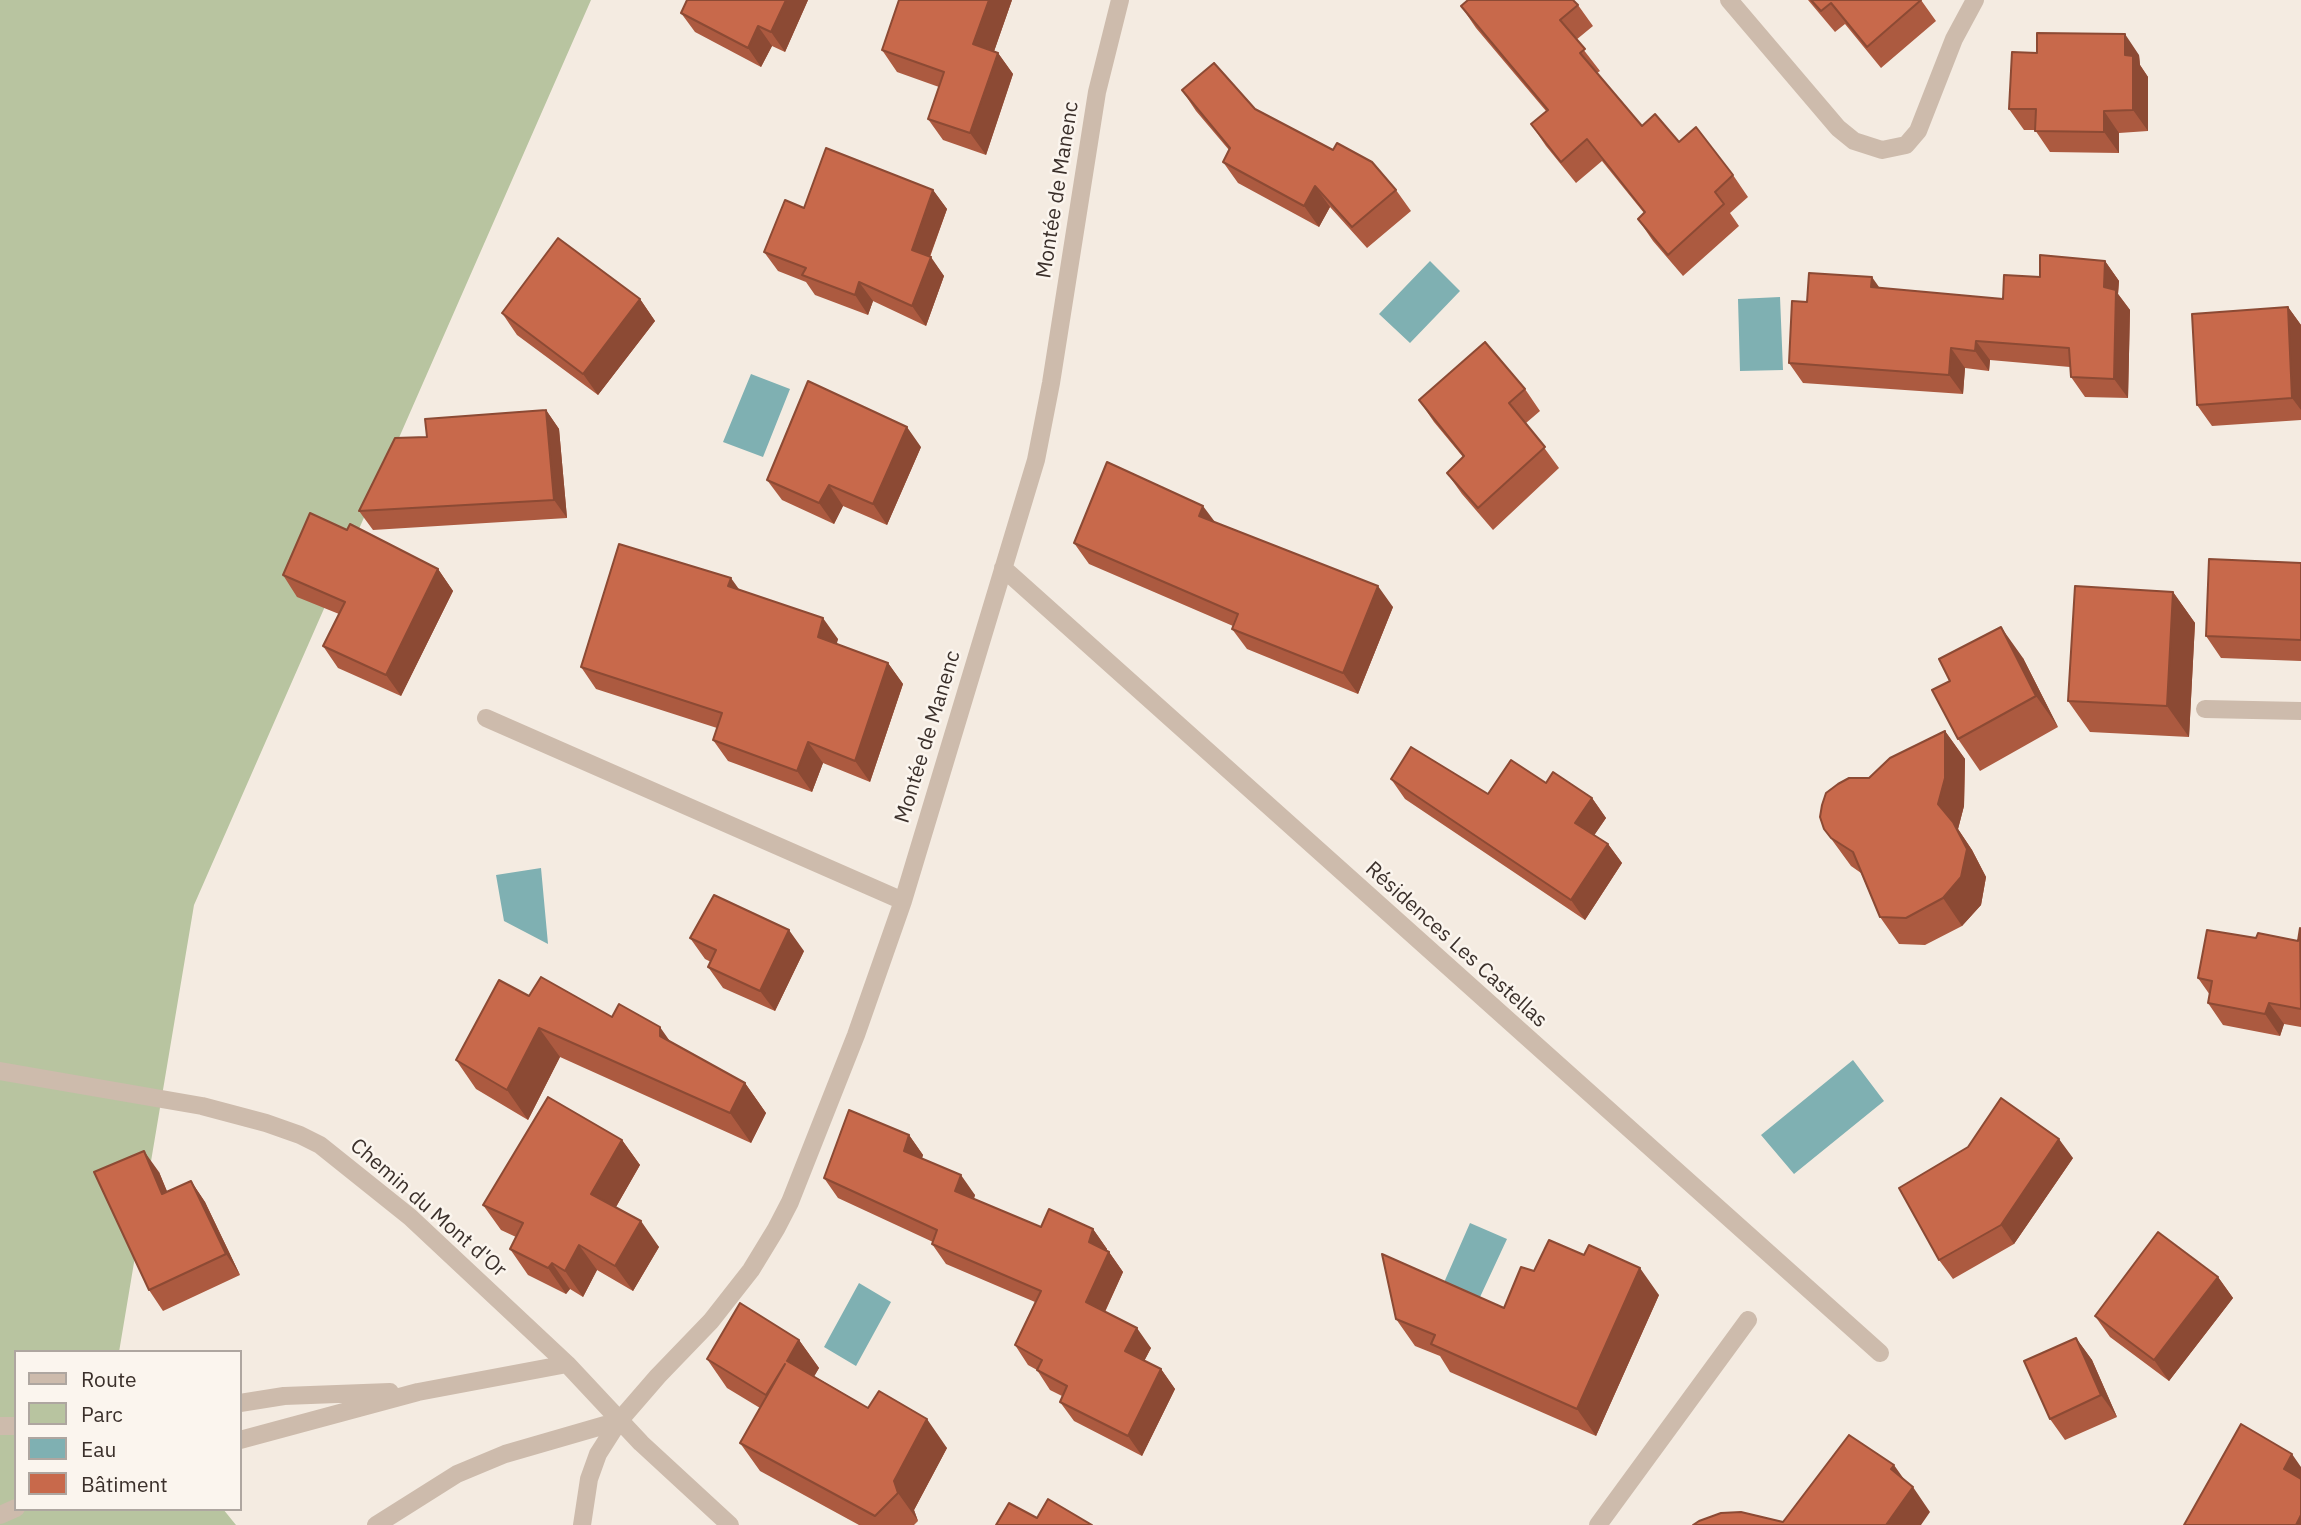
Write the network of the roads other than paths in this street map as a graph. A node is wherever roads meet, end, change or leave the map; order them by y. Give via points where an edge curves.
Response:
1 (1120, 0) edge
2 (1730, 0) edge
3 (1975, 0) edge
4 (1003, 568) junction
5 (2205, 709) dead end
6 (2301, 710) edge
7 (486, 718) dead end
8 (903, 901) junction
9 (0, 1070) edge
10 (1748, 1320) dead end
11 (1880, 1353) dead end
12 (567, 1364) junction
13 (418, 1392) junction
14 (242, 1402) edge
15 (619, 1421) junction
16 (242, 1439) edge
17 (376, 1525) edge
18 (582, 1525) edge
19 (730, 1525) edge
20 (1598, 1525) edge

1 - 4 street, Montée de Manenc via 1097,92 1036,460
2 - 3 street via 1838,128 1854,141 1882,150 1906,145 1918,131 1954,39
4 - 8 street, Montée de Manenc
4 - 11 street, Résidences Les Castellas
5 - 6 street
7 - 8 street
8 - 15 street, Montée de Manenc via 856,1035 776,1229 711,1321
9 - 12 street, Chemin du Mont d'Or via 202,1106 300,1135 330,1152 410,1217
10 - 20 street
12 - 13 street
12 - 15 street, Chemin du Mont d'Or
13 - 14 street
13 - 16 street
15 - 17 street via 505,1454 457,1474
15 - 18 street, Montée de Manenc via 589,1479
15 - 19 street, Chemin du Mont d'Or

